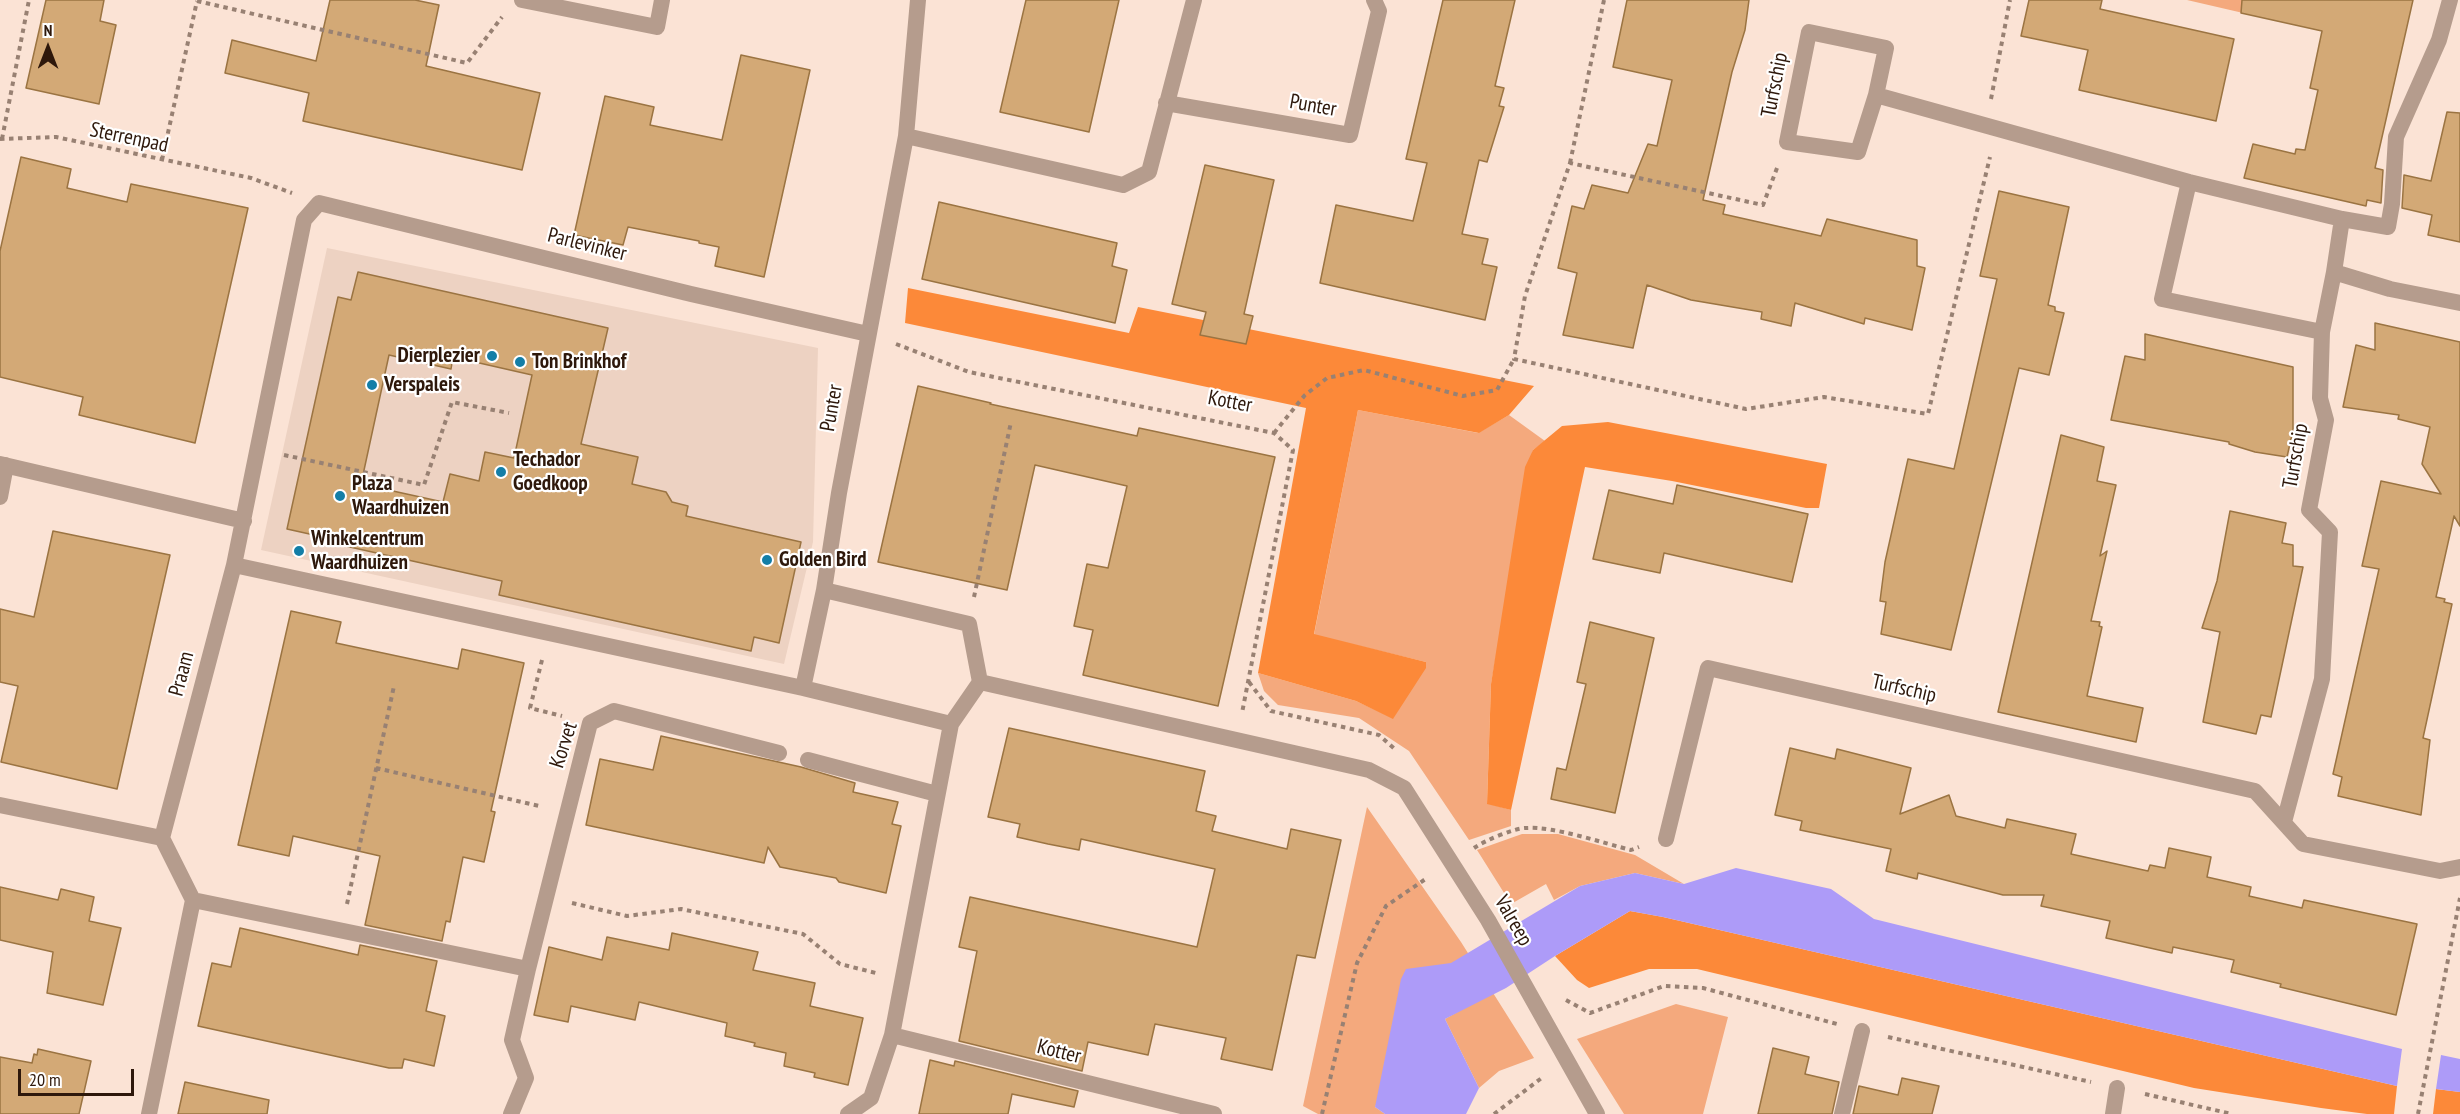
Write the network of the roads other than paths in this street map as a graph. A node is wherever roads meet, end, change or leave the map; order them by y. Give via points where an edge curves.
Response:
1 (662, 0) edge
2 (918, 0) edge
3 (1194, 0) edge
4 (1374, 0) edge
5 (2450, 0) edge
6 (515, 4) edge
7 (1876, 95) junction
8 (1166, 103) junction
9 (906, 135) junction
10 (2189, 182) junction
11 (2342, 219) junction
12 (304, 220) joint
13 (2334, 272) junction
14 (2460, 303) edge
15 (2322, 332) junction
16 (868, 334) junction
17 (3, 464) edge
18 (0, 497) edge
19 (244, 520) junction
20 (234, 565) junction
21 (824, 590) junction
22 (980, 682) junction
23 (803, 688) junction
24 (951, 724) junction
25 (779, 753) dead end
26 (808, 760) dead end
27 (937, 794) junction
28 (0, 805) edge
29 (2284, 822) junction
30 (162, 838) junction
31 (1666, 838) dead end
32 (2460, 867) edge
33 (193, 900) junction
34 (528, 969) junction
35 (1862, 1031) dead end
36 (892, 1035) junction
37 (2117, 1088) dead end
38 (149, 1114) edge
39 (511, 1114) edge
40 (848, 1114) edge
41 (1214, 1114) edge
42 (1597, 1114) edge
43 (1842, 1114) edge
44 (2114, 1114) edge

1 - 6 street via 657,27
2 - 9 street, Punter
3 - 8 street
4 - 8 street, Punter via 1378,11 1350,135
5 - 11 street via 2439,40 2396,137 2388,227
7 - 7 street, Turfschip via 1858,152 1787,142 1809,32 1886,48
7 - 10 street
8 - 9 street via 1149,172 1123,185
9 - 16 street, Punter
10 - 11 street
10 - 15 street via 2162,299
11 - 13 street
12 - 16 street, Parlevinker via 319,203
12 - 19 street, Praam
13 - 14 street via 2390,289
13 - 15 street
15 - 29 street, Turfschip via 2320,398 2326,420 2309,510 2330,531 2322,679
16 - 21 street, Punter
17 - 18 street
17 - 19 street
19 - 20 street, Praam
20 - 23 street
20 - 30 street, Praam
21 - 22 street via 969,624
21 - 23 street, Punter
22 - 24 street
22 - 42 street, Valreep via 1369,770 1404,788 1488,920
23 - 24 street
24 - 27 street
25 - 34 street, Korvet via 614,711 590,723
26 - 27 street
27 - 36 street
28 - 30 street
29 - 31 street, Turfschip via 2255,791 1708,668
29 - 32 street, Turfschip via 2303,844 2440,871
30 - 33 street
33 - 34 street
33 - 38 street
34 - 39 street, Korvet via 512,1040 526,1078
35 - 43 street
36 - 40 street via 871,1098
36 - 41 street, Kotter
37 - 44 street

